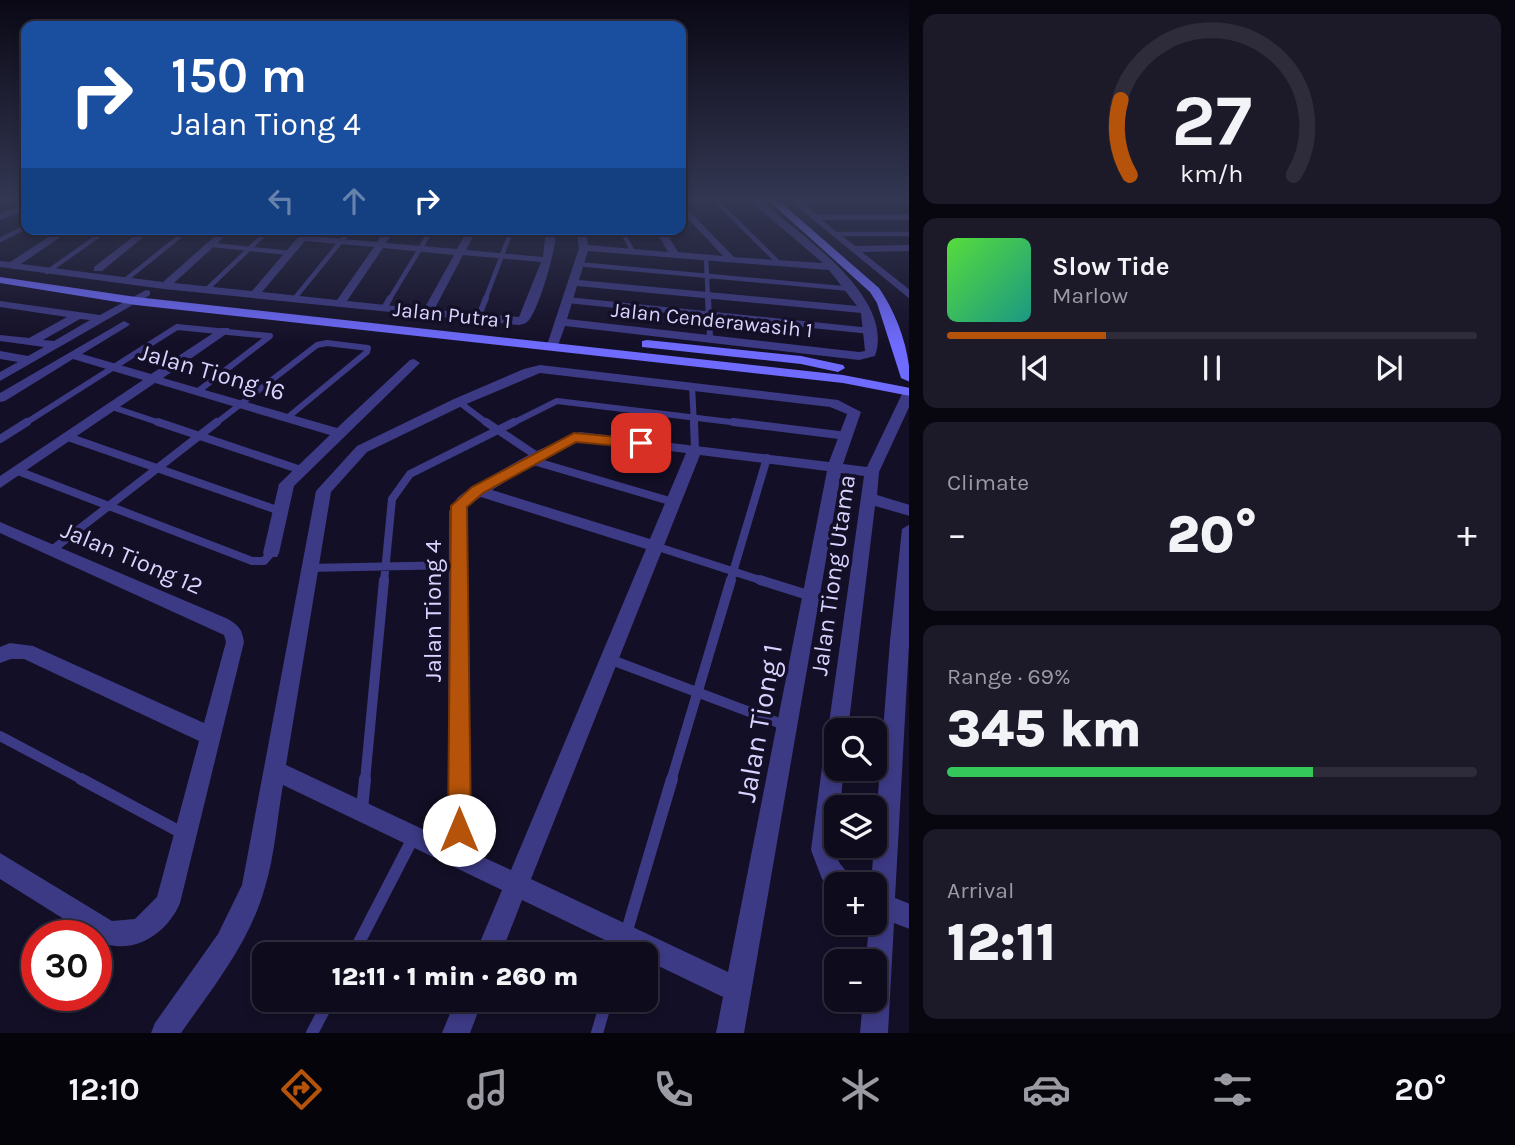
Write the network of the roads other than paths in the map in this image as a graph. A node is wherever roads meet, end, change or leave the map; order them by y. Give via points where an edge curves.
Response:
1 (36, 248) edge
2 (81, 248) edge
3 (125, 248) edge
4 (165, 248) edge
5 (209, 248) edge
6 (243, 248) edge
7 (293, 248) edge
8 (335, 248) edge
9 (378, 248) edge
10 (413, 248) edge
11 (463, 248) edge
12 (506, 248) edge
13 (548, 248) edge
14 (584, 248) edge
15 (587, 248) edge
16 (631, 248) edge
17 (670, 248) edge
18 (721, 248) edge
19 (764, 248) edge
20 (808, 248) edge
21 (827, 248) edge
22 (897, 248) edge
23 (250, 249) junction
24 (421, 249) junction
25 (853, 249) joint
26 (633, 252) junction
27 (289, 253) junction
28 (461, 253) junction
29 (674, 255) junction
30 (503, 256) junction
31 (706, 257) junction
32 (731, 259) junction
33 (545, 260) junction
34 (779, 263) junction
35 (577, 264) junction
36 (830, 267) junction
37 (4, 268) edge
38 (98, 269) dead end
39 (47, 272) junction
40 (707, 275) junction
41 (0, 280) edge
42 (124, 281) junction
43 (572, 282) junction
44 (164, 286) junction
45 (852, 289) junction
46 (206, 290) junction
47 (257, 291) dead end
48 (708, 295) junction
49 (909, 296) edge
50 (141, 297) junction
51 (294, 299) junction
52 (567, 300) junction
53 (0, 304) edge
54 (340, 304) junction
55 (384, 308) junction
56 (864, 310) junction
57 (427, 313) junction
58 (709, 314) junction
59 (77, 316) junction
60 (478, 318) junction
61 (104, 319) junction
62 (561, 322) junction
63 (124, 324) dead end
64 (225, 330) junction
65 (871, 331) junction
66 (0, 338) edge
67 (710, 338) junction
68 (555, 340) junction
69 (31, 342) junction
70 (57, 345) junction
71 (0, 355) edge
72 (72, 355) junction
73 (30, 360) junction
74 (414, 363) dead end
75 (113, 367) junction
76 (0, 377) edge
77 (154, 379) junction
78 (905, 385) edge
79 (692, 386) junction
80 (197, 392) junction
81 (0, 398) edge
82 (459, 402) junction
83 (241, 405) junction
84 (112, 408) junction
85 (693, 417) junction
86 (287, 418) junction
87 (496, 430) junction
88 (339, 433) junction
89 (201, 436) junction
90 (847, 436) junction
91 (68, 437) junction
92 (0, 439) edge
93 (695, 450) junction
94 (534, 458) junction
95 (767, 458) junction
96 (835, 466) junction
97 (158, 469) junction
98 (301, 470) junction
99 (18, 471) junction
100 (872, 472) junction
101 (0, 483) edge
102 (477, 490) junction
103 (868, 498) junction
104 (673, 502) junction
105 (108, 507) junction
106 (909, 511) edge
107 (280, 512) junction
108 (0, 527) edge
109 (909, 529) edge
110 (656, 546) junction
111 (52, 550) junction
112 (271, 553) joint
113 (457, 565) junction
114 (387, 566) junction
115 (309, 568) junction
116 (733, 571) junction
117 (811, 596) junction
118 (904, 643) edge
119 (0, 655) edge
120 (609, 659) junction
121 (697, 692) junction
122 (840, 718) edge
123 (787, 726) junction
124 (0, 736) edge
125 (212, 737) junction
126 (274, 770) junction
127 (832, 781) edge
128 (361, 812) junction
129 (186, 835) junction
130 (414, 836) junction
131 (460, 857) junction
132 (0, 865) edge
133 (831, 872) edge
134 (882, 872) edge
135 (517, 885) junction
136 (887, 907) edge
137 (909, 917) edge
138 (878, 935) edge
139 (359, 942) edge
140 (493, 942) edge
141 (618, 942) edge
142 (624, 942) edge
143 (658, 958) edge
144 (738, 989) junction
145 (323, 1012) edge
146 (465, 1012) edge
147 (603, 1012) edge
148 (165, 1033) edge
149 (312, 1033) edge
150 (456, 1033) edge
151 (597, 1033) edge
152 (730, 1033) edge
153 (874, 1033) edge

1 - 37 street
2 - 39 lane
3 - 38 street
4 - 42 lane
5 - 44 street
6 - 23 lane
7 - 27 street
8 - 51 lane
9 - 54 street
10 - 24 street
11 - 28 street
12 - 30 lane
13 - 33 street
14 - 35 street
15 - 26 street
16 - 26 lane
17 - 29 street
18 - 32 street
19 - 34 lane
20 - 36 street
21 - 78 main road via 883,303
22 - 25 street
23 - 27 lane
23 - 46 lane
24 - 28 street
24 - 55 lane
25 - 49 street
26 - 29 street
27 - 47 street
28 - 30 street
28 - 57 street
29 - 31 street
30 - 33 street
30 - 60 lane
31 - 32 street
31 - 40 lane
32 - 34 street
33 - 60 street via 524,320
34 - 36 street
35 - 40 lane
35 - 43 street
36 - 45 street
37 - 39 street
37 - 50 main road, Jalan Putra 1
39 - 42 street
40 - 45 lane
40 - 48 lane
41 - 50 main road, Jalan Putra 1
42 - 44 street
43 - 48 street
43 - 52 street
44 - 46 street
45 - 56 street
46 - 51 street
48 - 56 street
48 - 58 lane
50 - 61 street
50 - 68 main road, Jalan Putra 1
51 - 54 street
52 - 58 lane
52 - 62 street
53 - 59 street
54 - 55 street
55 - 57 street
56 - 65 street
57 - 60 street
58 - 65 lane
58 - 67 lane
59 - 61 street
59 - 69 street
61 - 70 street
62 - 67 street, Jalan Cenderawasih 1
62 - 68 street
63 - 72 street
64 - 75 lane via 177,327
64 - 77 street
64 - 80 lane via 270,338
65 - 67 street, Jalan Cenderawasih 1 via 871,352 859,356
66 - 69 street
68 - 78 main road, Jalan Putra 1
69 - 70 street
70 - 73 street
71 - 73 street
72 - 75 street, Jalan Tiong 16
72 - 81 street
73 - 76 street
74 - 88 street
75 - 77 street, Jalan Tiong 16
75 - 92 lane
77 - 80 street, Jalan Tiong 16
77 - 84 street
78 - 100 street, Jalan Tiong Utama
79 - 82 street via 540,369
79 - 85 lane
79 - 90 street via 841,404 855,416
80 - 83 street, Jalan Tiong 16
82 - 87 lane
82 - 115 street via 362,449 328,485
83 - 86 street, Jalan Tiong 16
83 - 86 lane via 320,344 368,348
83 - 89 lane
84 - 89 lane
84 - 91 street
85 - 87 lane via 557,401
85 - 90 lane
85 - 93 lane
86 - 88 street, Jalan Tiong 16
87 - 94 lane
87 - 114 lane via 410,474 392,499
88 - 98 street
89 - 97 lane
89 - 98 lane
90 - 96 street, Jalan Tiong 1
91 - 97 lane
91 - 99 street
93 - 94 street, Jalan Tiong 4 via 580,436
93 - 95 street, Jalan Tiong 4
93 - 104 street
94 - 102 street, Jalan Tiong 4
94 - 104 lane
95 - 96 street, Jalan Tiong 4
95 - 116 lane
96 - 100 street, Jalan Tiong 4
96 - 117 street, Jalan Tiong 1
97 - 105 lane
97 - 107 lane
98 - 107 street via 287,484
99 - 101 street
99 - 105 lane
100 - 103 street, Jalan Tiong Utama
102 - 110 street
102 - 113 street, Jalan Tiong 4 via 459,506
103 - 106 street
103 - 122 street, Jalan Tiong Utama
104 - 110 street
105 - 111 lane
105 - 112 lane via 252,561 264,561
107 - 112 street
108 - 111 street, Jalan Tiong 12
109 - 118 street
110 - 116 lane
110 - 120 street
111 - 125 street, Jalan Tiong 12 via 233,631 235,642
113 - 114 lane
113 - 131 street, Jalan Tiong 4
114 - 115 lane
114 - 128 lane
115 - 126 street
116 - 117 lane
116 - 121 lane
117 - 123 street, Jalan Tiong 1
118 - 134 street
119 - 125 street via 26,651
120 - 121 lane
120 - 135 street
121 - 123 lane
121 - 142 lane
123 - 144 street, Jalan Tiong 1
124 - 129 lane
125 - 129 street
126 - 128 street
126 - 148 street via 247,908
127 - 133 street via 823,850
128 - 130 street
129 - 132 street via 168,903 158,919 143,930 124,935 109,933
130 - 131 street
130 - 139 lane
131 - 135 street
135 - 140 street
135 - 141 street
136 - 137 street
138 - 153 street
143 - 144 street
144 - 152 street, Jalan Tiong 1
145 - 149 lane
146 - 150 street
147 - 151 lane

